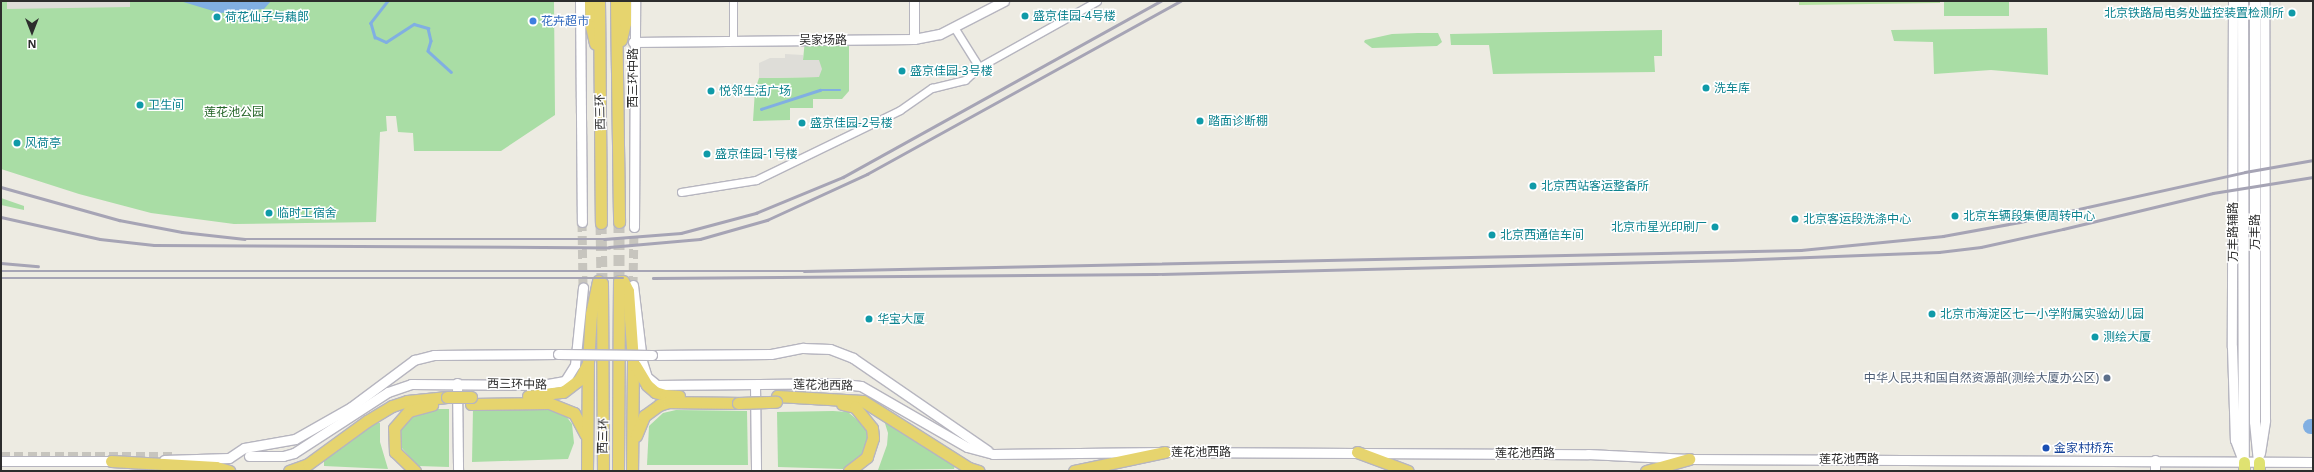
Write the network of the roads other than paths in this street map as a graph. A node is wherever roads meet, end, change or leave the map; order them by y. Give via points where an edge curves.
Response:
1 (580, 1) edge
2 (590, 1) edge
3 (599, 1) edge
4 (616, 1) edge
5 (625, 1) edge
6 (635, 1) edge
7 (733, 1) edge
8 (914, 1) edge
9 (1004, 1) edge
10 (1097, 1) edge
11 (2233, 1) edge
12 (2243, 1) edge
13 (2254, 1) edge
14 (2264, 1) edge
15 (954, 27) junction
16 (914, 39) junction
17 (733, 41) junction
18 (633, 42) junction
19 (616, 58) junction
20 (599, 59) junction
21 (979, 67) junction
22 (681, 192) dead end
23 (582, 222) tunnel mouth
24 (619, 222) tunnel mouth
25 (601, 223) tunnel mouth
26 (634, 227) tunnel mouth
27 (625, 283) junction
28 (583, 287) tunnel mouth
29 (633, 361) junction
30 (588, 363) junction
31 (457, 383) junction
32 (755, 385) junction
33 (776, 399) junction
34 (448, 400) junction
35 (471, 400) junction
36 (739, 400) junction
37 (351, 407) junction
38 (353, 416) junction
39 (587, 438) junction
40 (632, 450) junction
41 (1164, 452) junction
42 (1357, 452) junction
43 (993, 454) junction
44 (249, 456) dead end
45 (1689, 459) junction
46 (2155, 460) junction
47 (1, 461) edge
48 (111, 461) junction
49 (2313, 462) edge
50 (2244, 466) edge
51 (2259, 467) edge
52 (229, 471) edge
53 (289, 471) edge
54 (415, 471) edge
55 (458, 471) edge
56 (587, 471) edge
57 (603, 471) edge
58 (618, 471) edge
59 (632, 471) edge
60 (756, 471) edge
61 (849, 471) edge
62 (979, 471) edge
63 (1074, 471) edge
64 (1408, 471) edge
65 (1646, 471) edge
66 (2155, 471) edge

1 - 23 street
2 - 20 highway via 591,26
3 - 20 highway, 西三环
4 - 19 highway, 西三环
5 - 19 highway via 625,23
6 - 18 street, 西三环中路
7 - 17 street
8 - 16 street
9 - 15 street, 吴家场路
10 - 21 street
11 - 50 street, 万丰路辅路 via 2232,347 2235,440
12 - 50 main road, 万丰路
13 - 51 main road, 万丰路 via 2255,422
14 - 51 street via 2265,420
15 - 16 street, 吴家场路 via 940,34
15 - 21 street
16 - 17 street, 吴家场路
17 - 18 street, 吴家场路
18 - 26 street, 西三环中路
19 - 24 highway, 西三环
20 - 25 highway, 西三环
21 - 22 street via 965,80 932,88 900,110 756,180
27 - 29 highway via 628,291
27 - 32 street via 647,377 657,385
27 - 58 highway, 西三环
28 - 31 street, 西三环中路 via 575,365 565,382 542,385
29 - 36 highway via 639,376 647,385 665,395
29 - 40 highway
30 - 35 highway via 579,380 563,392
30 - 39 highway
30 - 57 highway, 西三环 via 591,314 600,281
31 - 38 street via 411,384 388,392
31 - 55 street
32 - 43 street, 莲花池西路 via 836,383 861,386 967,447
32 - 60 street
33 - 36 highway, bridge
33 - 61 highway via 836,403 855,407 864,415 872,428 873,438 867,457
33 - 62 highway via 863,401 970,468
34 - 35 highway
34 - 53 highway via 407,401 392,406 308,464
34 - 54 highway via 409,411 394,428 395,452
35 - 39 highway via 559,405 574,413
36 - 40 highway via 668,402 659,405 644,416
37 - 38 street
37 - 43 street, bridge via 414,360 434,355 771,354 803,348 830,349 853,358
37 - 48 street via 295,439 244,448 229,458
38 - 44 street via 294,453 283,456
39 - 56 highway
40 - 59 highway
41 - 42 street, 莲花池西路
41 - 43 street, 莲花池西路
41 - 63 highway
42 - 45 street, 莲花池西路 via 1588,454
42 - 64 highway
45 - 46 street, 莲花池西路
45 - 65 highway
46 - 50 street, 莲花池西路
46 - 66 street
47 - 48 street
48 - 52 highway via 216,467
49 - 51 street, 莲花池西路
50 - 51 street, 莲花池西路

